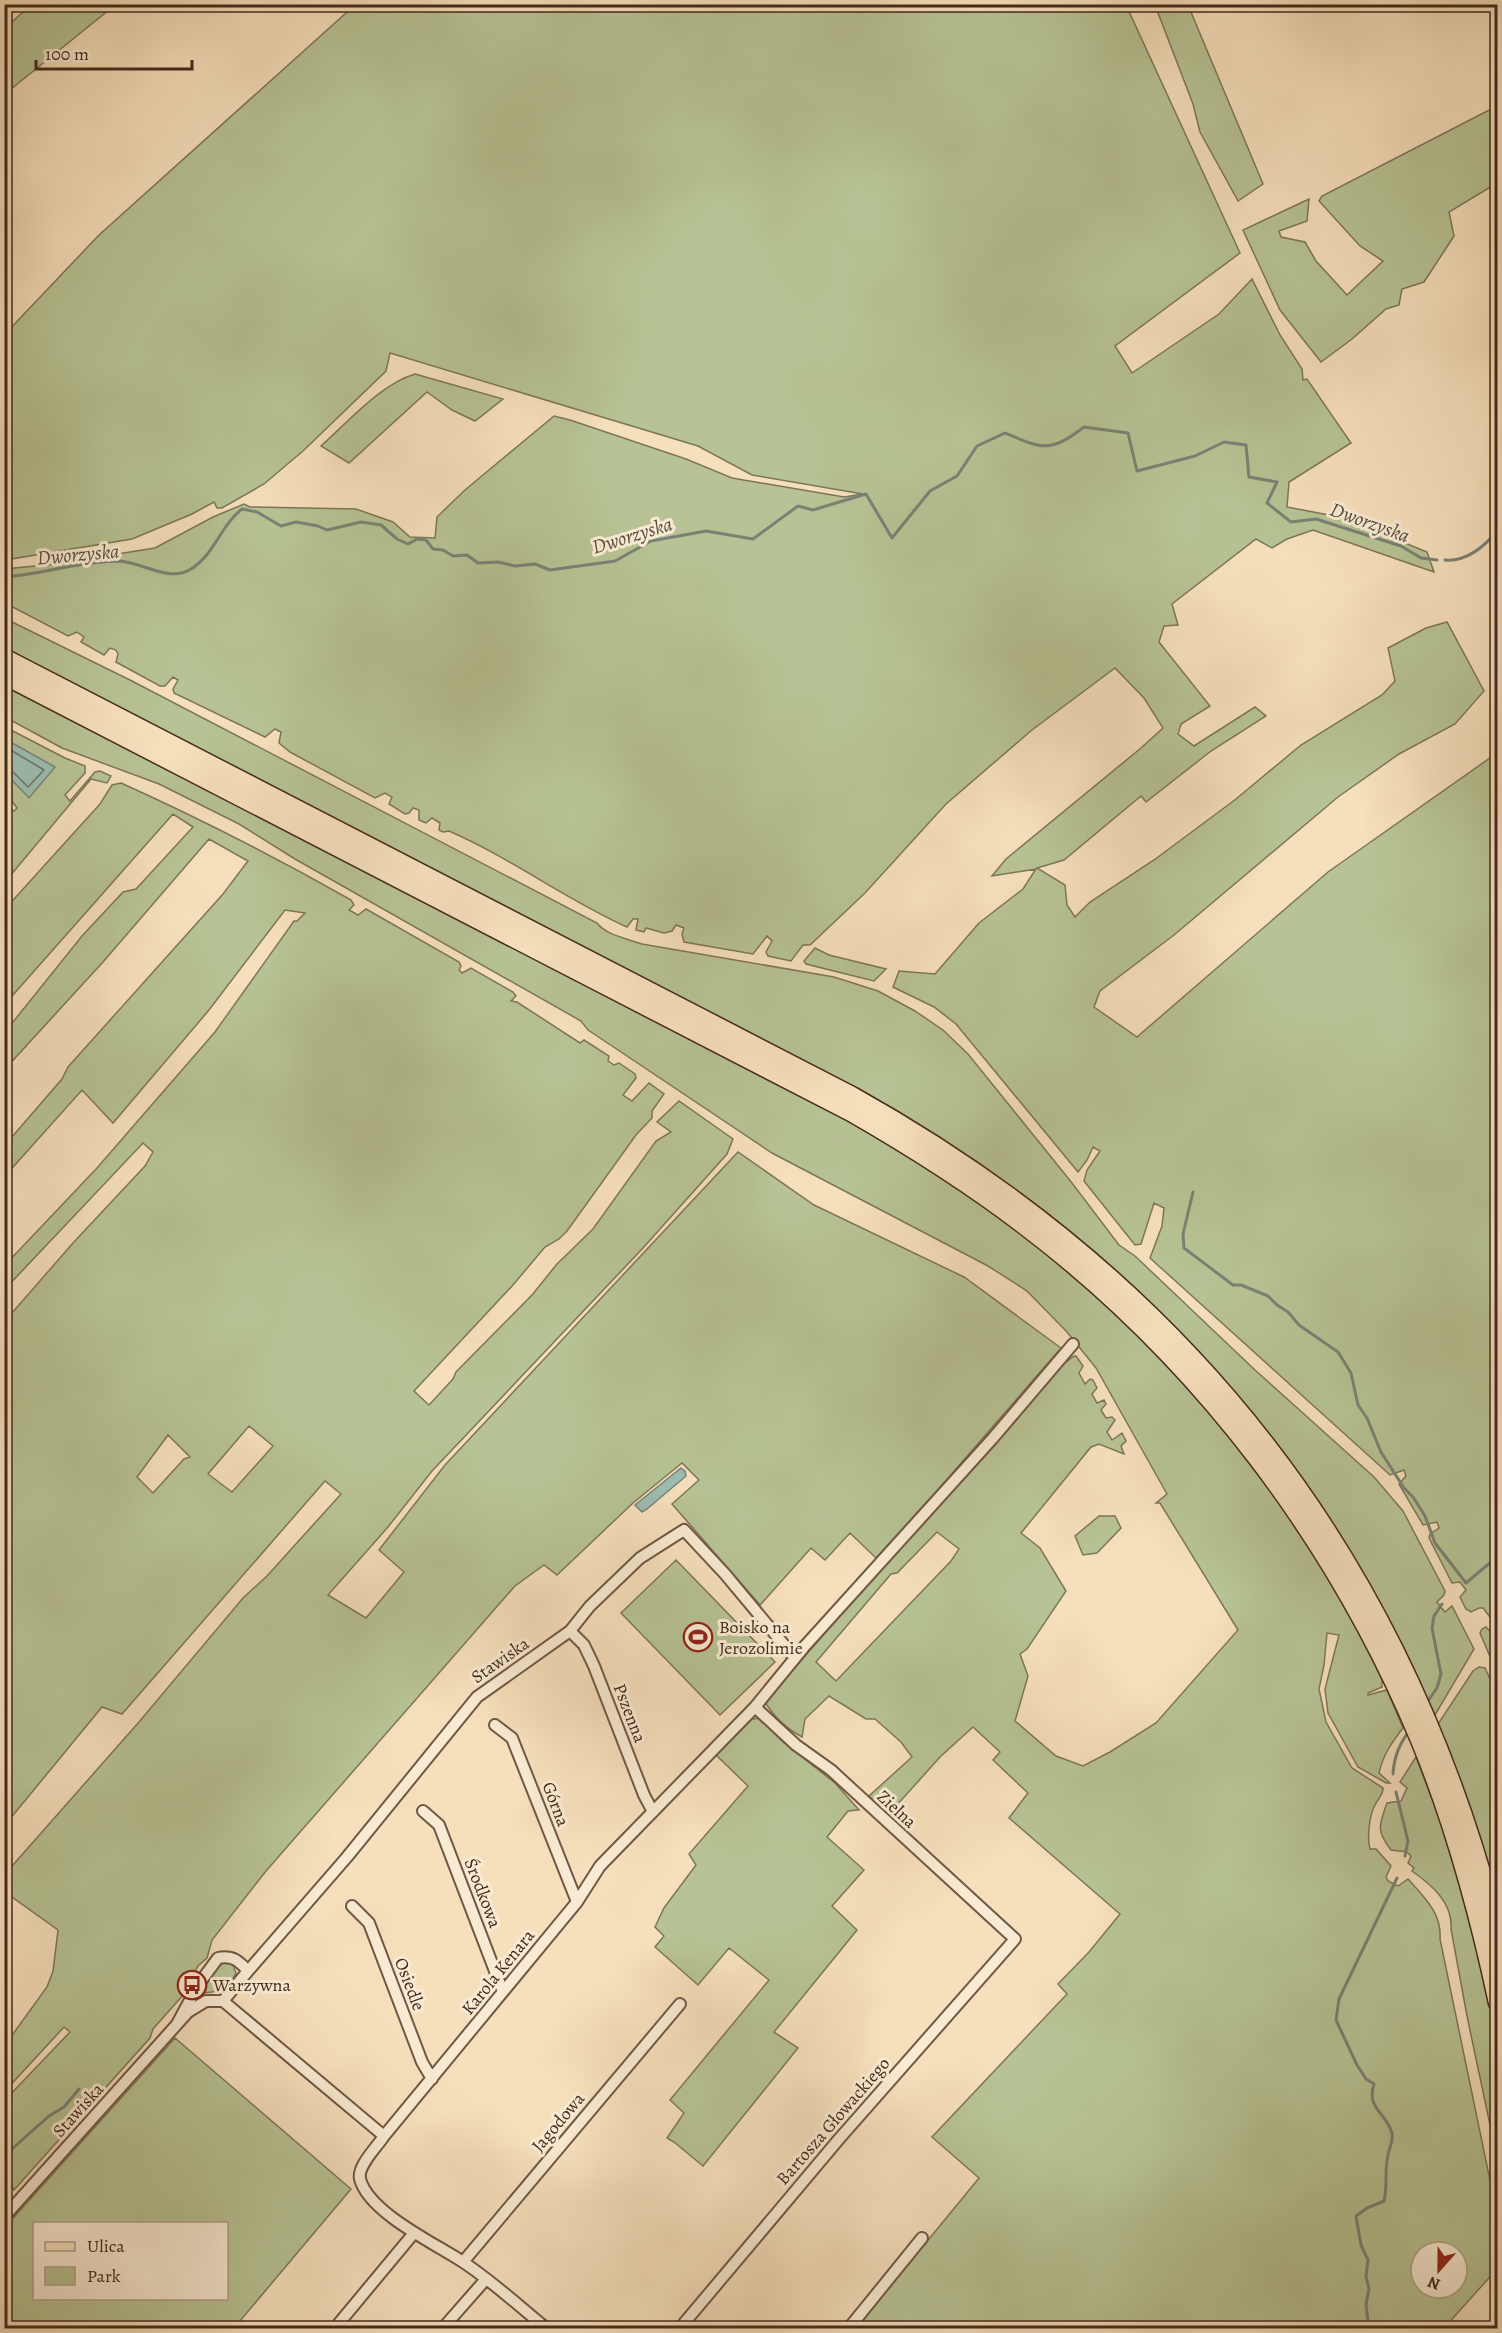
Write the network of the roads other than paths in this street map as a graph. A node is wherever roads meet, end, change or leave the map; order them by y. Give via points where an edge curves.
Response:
1 (4, 658) edge
2 (4, 675) edge
3 (1073, 1344) dead end
4 (570, 1631) junction
5 (795, 1658) junction
6 (1403, 1684) junction
7 (755, 1707) junction
8 (495, 1725) dead end
9 (1435, 1758) junction
10 (423, 1811) dead end
11 (653, 1812) junction
12 (577, 1902) junction
13 (352, 1905) dead end
14 (1497, 1934) edge
15 (1015, 1939) joint
16 (248, 1971) junction
17 (503, 1992) junction
18 (223, 2001) junction
19 (1497, 2003) edge
20 (680, 2004) dead end
21 (177, 2024) junction
22 (432, 2079) junction
23 (384, 2136) junction
24 (4, 2217) edge
25 (414, 2234) junction
26 (922, 2238) dead end
27 (463, 2262) junction
28 (486, 2279) junction
29 (335, 2328) edge
30 (443, 2328) edge
31 (546, 2328) edge
32 (680, 2328) edge
33 (849, 2328) edge

1 - 6 main road via 810,1073 921,1136 1008,1194 1123,1288 1226,1394 1326,1529 1368,1599
2 - 6 main road via 808,1089 919,1153 1000,1207 1124,1309 1227,1420 1313,1536
3 - 5 street, Karola Kenara
4 - 5 street, Stawiska via 640,1558 684,1530
4 - 11 street, Pszenna via 584,1645 594,1666
4 - 16 street, Stawiska via 477,1696 347,1857
5 - 7 street, Karola Kenara
6 - 9 main road
7 - 11 street, Karola Kenara
7 - 15 street, Zielna via 796,1745 831,1770
8 - 12 street, Górna via 512,1738
9 - 14 main road via 1469,1832
9 - 19 main road
10 - 17 street, Środkowa via 439,1825
11 - 12 street, Karola Kenara via 600,1866
12 - 17 street, Karola Kenara
13 - 22 street, Osiedle via 369,1923
15 - 32 street, Bartosza Głowackiego via 831,2148
16 - 18 street, Stawiska
16 - 21 street, Stawiska via 237,1959 218,1958
17 - 22 street, Karola Kenara
18 - 21 street, Stawiska via 206,2001
18 - 23 street
20 - 27 street, Jagodowa
21 - 24 street, Stawiska
22 - 23 street, Karola Kenara
23 - 25 street, Karola Kenara via 360,2172 360,2180 376,2202
25 - 27 street, Karola Kenara
25 - 29 street
26 - 33 street
27 - 28 street, Karola Kenara
28 - 30 street
28 - 31 street, Karola Kenara

